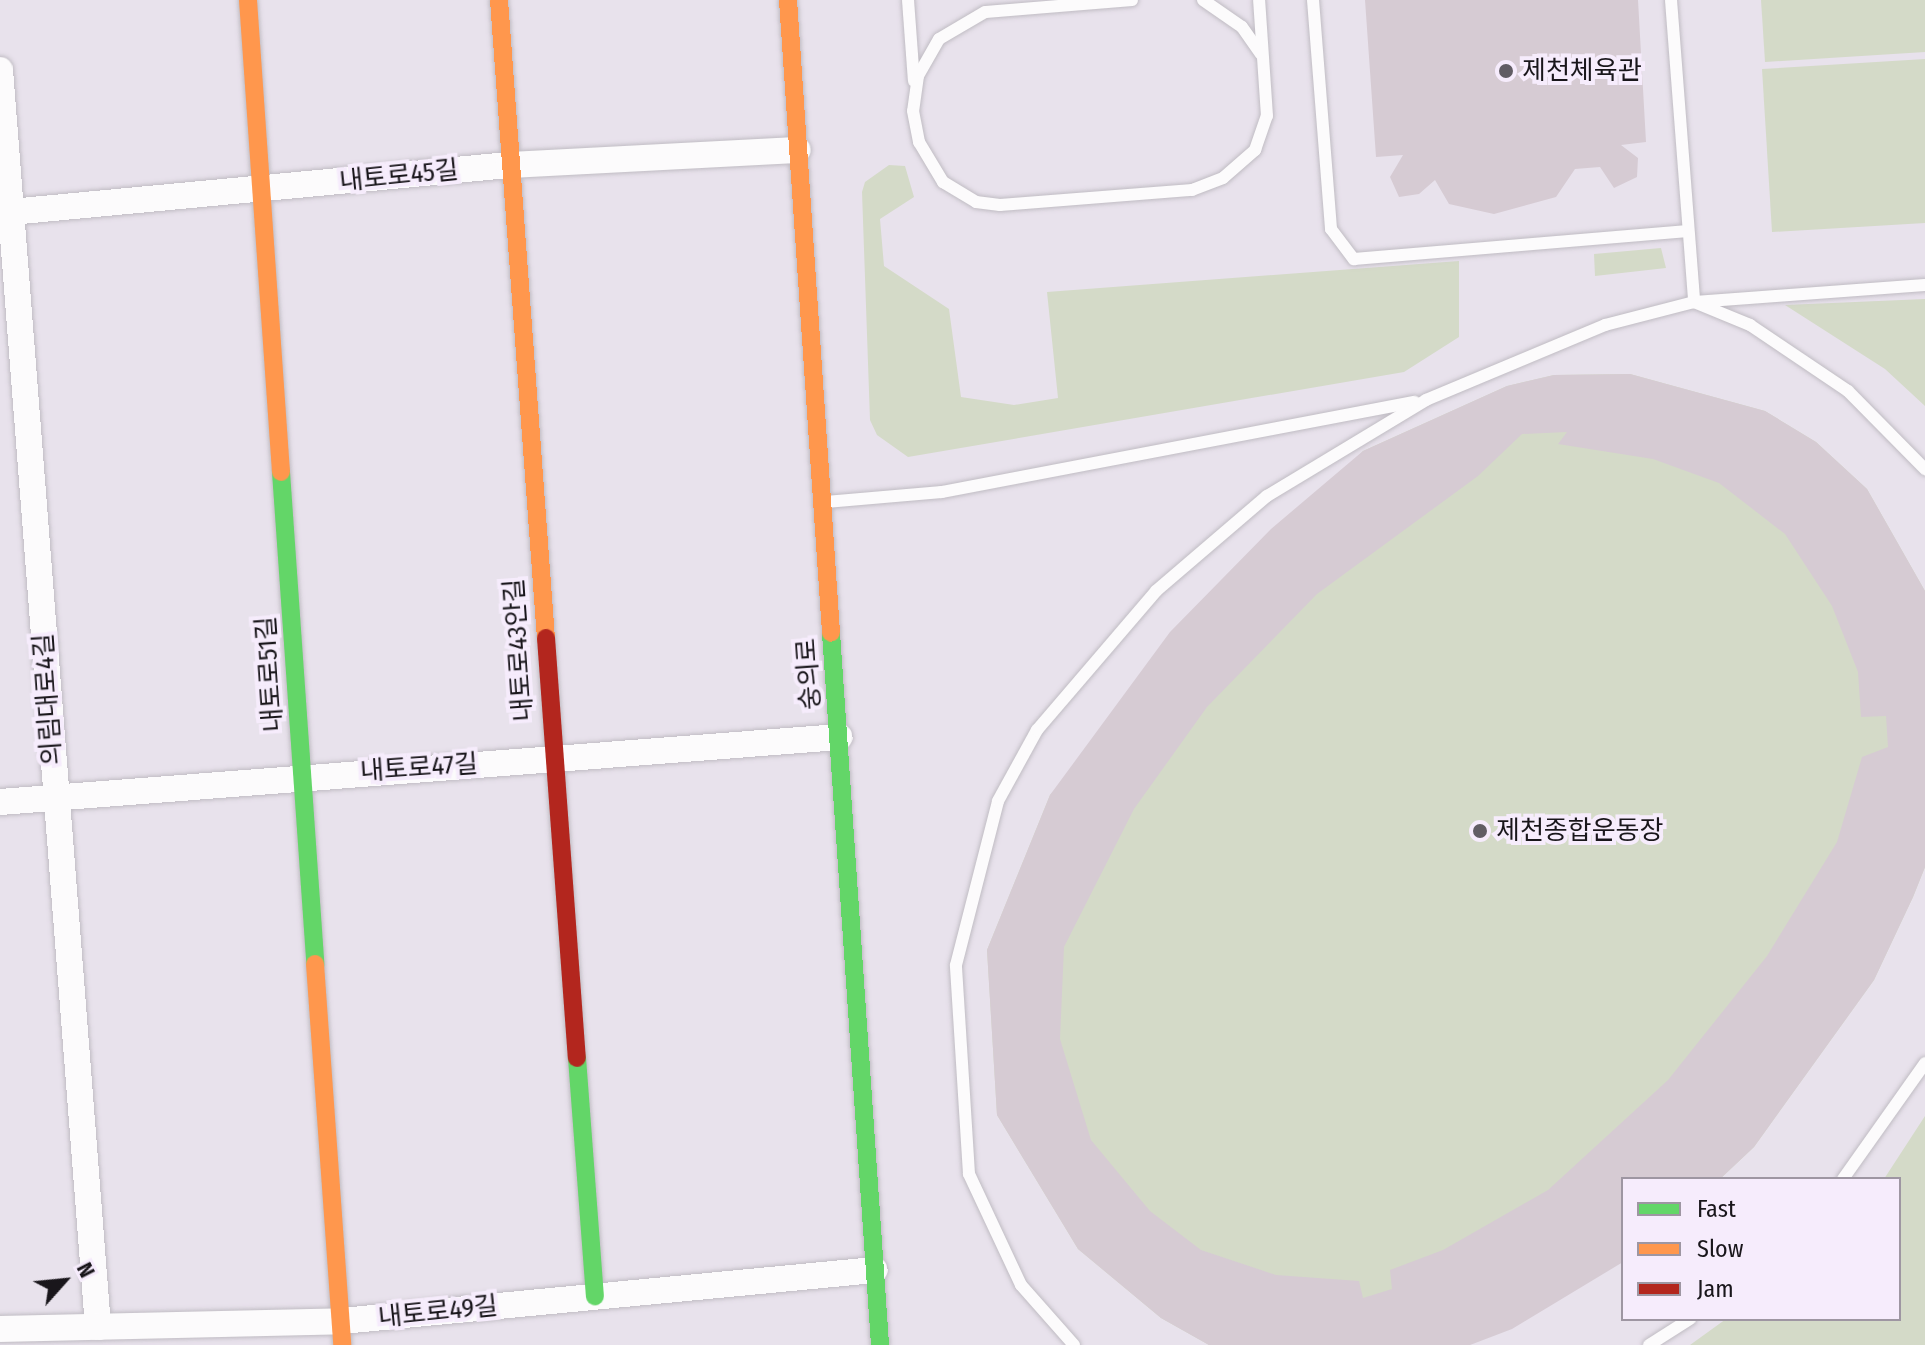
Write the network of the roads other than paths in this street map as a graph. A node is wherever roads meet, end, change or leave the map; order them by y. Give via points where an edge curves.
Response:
1 (248, 0) edge
2 (499, 0) edge
3 (788, 0) edge
4 (908, 0) edge
5 (1132, 0) edge
6 (1203, 0) edge
7 (1259, 0) edge
8 (1313, 0) edge
9 (1671, 0) edge
10 (1060, 3) edge
11 (981, 7) edge
12 (1263, 61) junction
13 (0, 70) edge
14 (914, 88) junction
15 (798, 150) junction
16 (509, 165) junction
17 (266, 190) junction
18 (5, 213) edge
19 (1688, 231) junction
20 (1925, 285) edge
21 (1694, 302) junction
22 (1426, 400) junction
23 (1925, 469) edge
24 (823, 502) junction
25 (839, 737) junction
26 (554, 760) junction
27 (303, 776) junction
28 (55, 797) junction
29 (0, 802) edge
30 (1925, 1063) edge
31 (1844, 1177) edge
32 (875, 1270) junction
33 (595, 1296) junction
34 (1687, 1321) edge
35 (98, 1327) junction
36 (0, 1329) edge
37 (342, 1333) edge
38 (880, 1345) edge
39 (1074, 1345) edge
40 (1649, 1345) edge

1 - 17 street, 내토로51길
2 - 16 street, 내토로43안길
3 - 15 street, 숭의로
4 - 14 lane
5 - 10 lane
6 - 12 lane via 1242,27
7 - 12 lane
8 - 19 lane via 1331,229 1354,259
9 - 19 lane
10 - 11 lane
11 - 14 lane via 939,39
12 - 14 lane via 1264,131 1223,178 1192,190 1048,202 976,202 943,182 919,142
13 - 18 street, 의림대로4길
15 - 16 street, 내토로45길
15 - 24 street, 숭의로
16 - 17 street, 내토로45길
16 - 26 street, 내토로43안길
17 - 18 street, 내토로45길
17 - 27 street, 내토로51길
18 - 28 street, 의림대로4길
19 - 21 lane
20 - 21 lane
21 - 22 lane via 1605,325
21 - 23 lane via 1750,325 1826,375
22 - 24 lane via 942,492
22 - 39 lane via 1267,496 1156,591 1037,730 998,801 956,965 969,1174 1021,1285
24 - 25 street, 숭의로
25 - 26 street, 내토로47길
25 - 32 street, 숭의로
26 - 27 street, 내토로47길
26 - 33 street, 내토로43안길
27 - 28 street, 내토로47길
27 - 37 street, 내토로51길
28 - 29 street, 내토로47길
28 - 35 street, 의림대로4길
30 - 31 lane
32 - 33 street, 내토로49길
32 - 38 street, 숭의로
33 - 37 street, 내토로49길
34 - 40 lane
35 - 36 street, 내토로49길
35 - 37 street, 내토로49길

